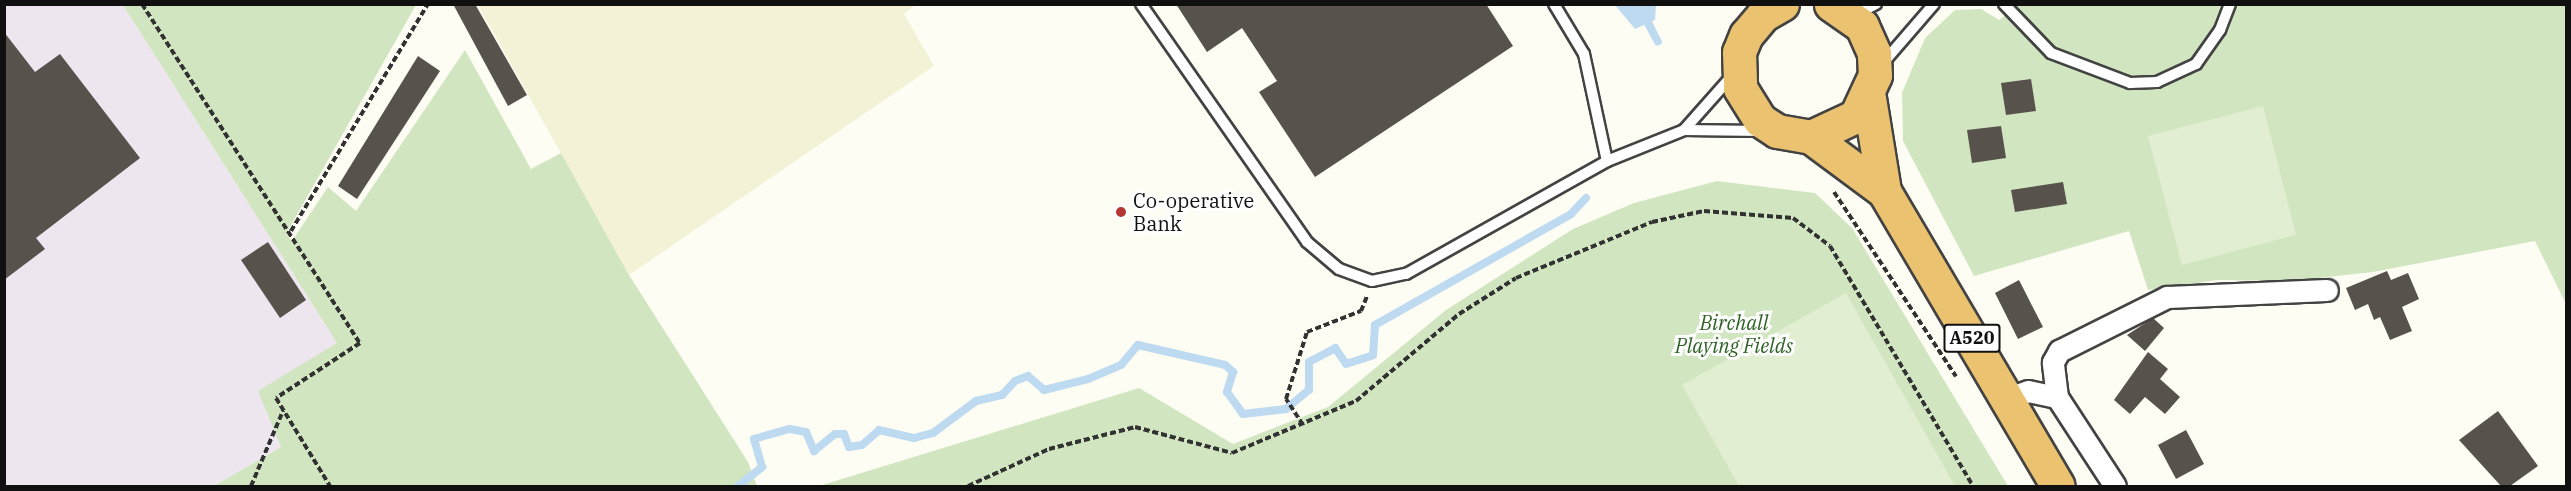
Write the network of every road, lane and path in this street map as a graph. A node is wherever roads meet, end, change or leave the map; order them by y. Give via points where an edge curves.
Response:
1 (142, 4) edge
2 (428, 4) edge
3 (1141, 4) edge
4 (1554, 4) edge
5 (1782, 4) edge
6 (1934, 4) edge
7 (2004, 4) edge
8 (2230, 4) edge
9 (1853, 8) edge
10 (1743, 20) edge
11 (1737, 70) junction
12 (1872, 86) junction
13 (1684, 130) junction
14 (1777, 131) junction
15 (1811, 137) junction
16 (1607, 161) junction
17 (1830, 188) dead end
18 (1884, 191) junction
19 (291, 231) junction
20 (1372, 281) junction
21 (2326, 290) dead end
22 (1964, 387) dead end
23 (2057, 397) junction
24 (2008, 398) junction
25 (283, 411) junction
26 (1303, 425) junction
27 (251, 486) edge
28 (330, 486) edge
29 (968, 486) edge
30 (1973, 486) edge
31 (2058, 486) edge
32 (2115, 486) edge

1 - 19 path
2 - 19 path
3 - 20 lane via 1307,242 1339,269
4 - 16 lane via 1584,54
5 - 10 highway
6 - 12 lane via 1901,36
7 - 8 lane via 2051,53 2130,83 2157,82 2196,64 2220,30
9 - 12 highway via 1871,42
10 - 11 highway
11 - 13 lane
11 - 14 highway via 1748,105
12 - 15 highway via 1846,125
12 - 18 highway, A520
13 - 14 lane
13 - 16 lane
14 - 15 highway
15 - 18 highway, A520
16 - 20 lane via 1406,274
17 - 22 path
18 - 24 highway, A520
19 - 25 path via 360,343 276,398
20 - 26 path via 1361,311 1307,332 1286,399
21 - 23 street via 2167,297 2059,351 2053,362
23 - 24 street via 2028,391
23 - 32 street
24 - 31 highway, A520
25 - 27 path
25 - 28 path
26 - 29 path via 1232,453 1135,427 1049,449
26 - 30 path via 1356,401 1459,314 1516,278 1652,222 1704,211 1750,211 1793,219 1830,246

